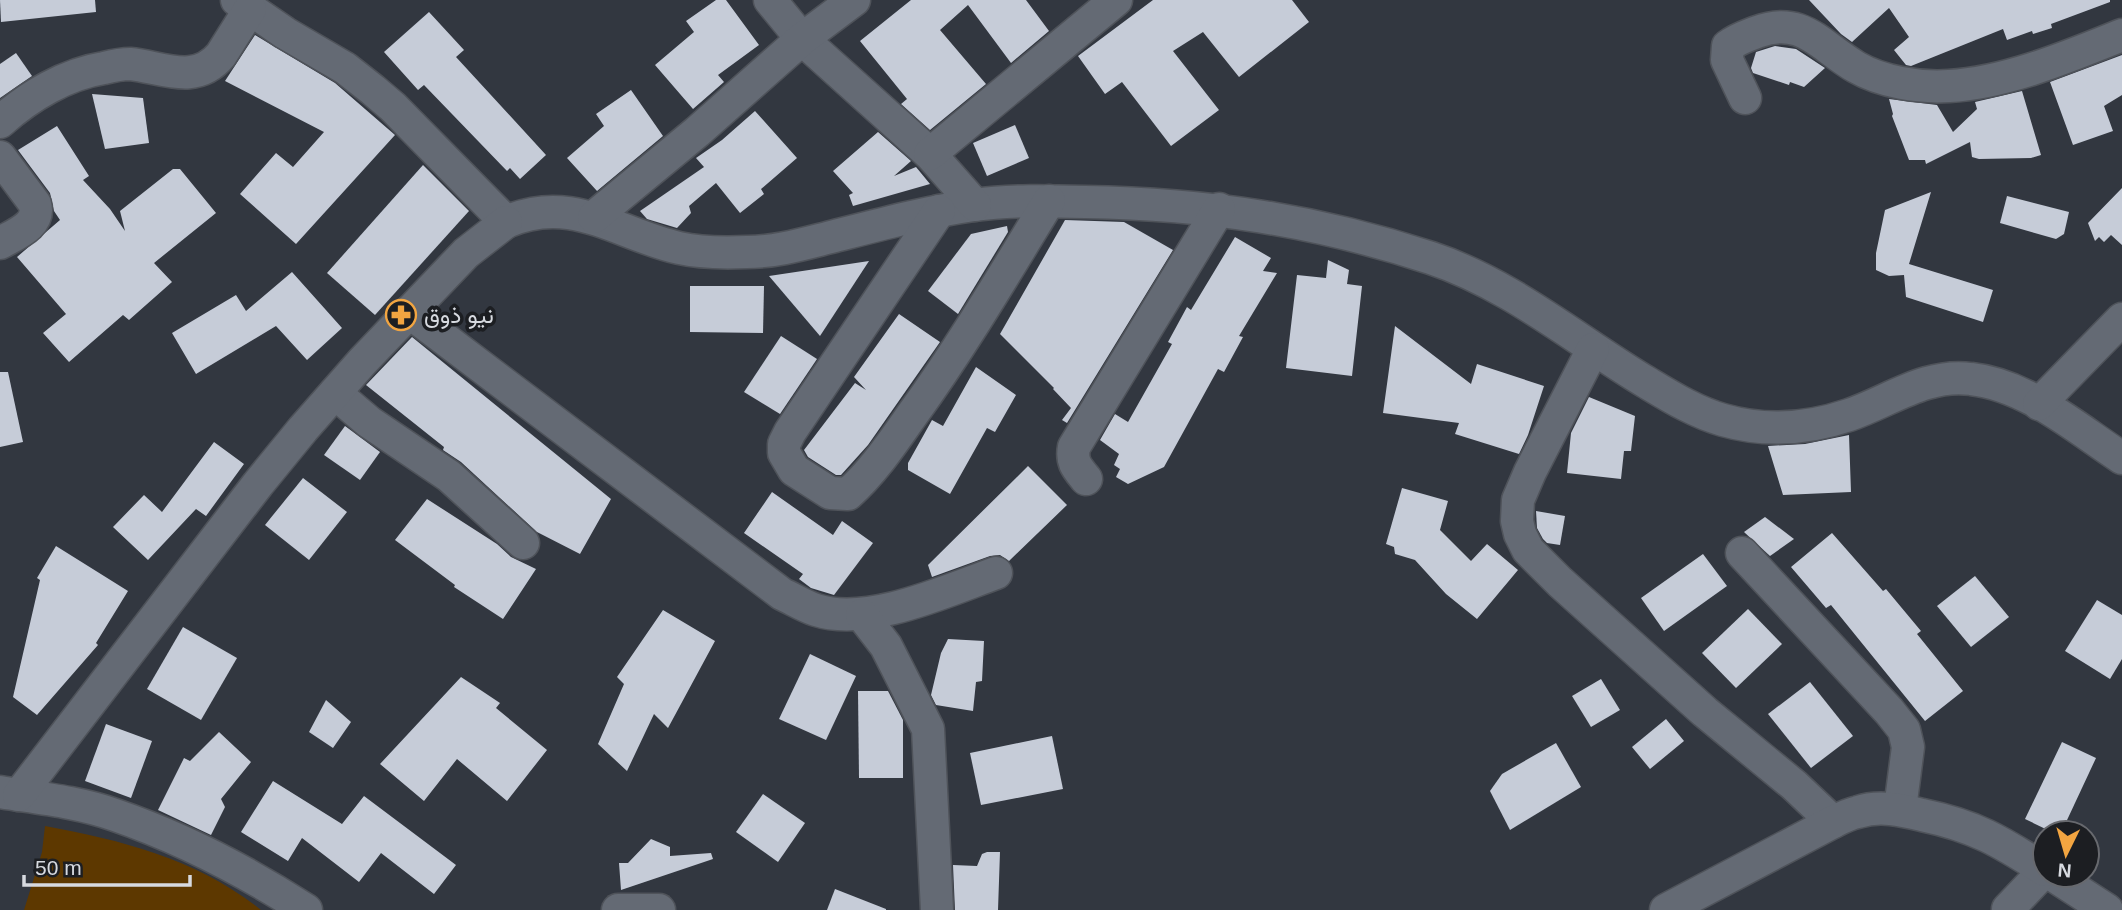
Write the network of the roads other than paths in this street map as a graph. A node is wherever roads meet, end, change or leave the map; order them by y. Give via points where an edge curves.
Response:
1 (770, 0) edge
2 (854, 0) edge
3 (1116, 0) edge
4 (243, 5) edge
5 (1791, 13) edge
6 (2122, 35) edge
7 (802, 39) junction
8 (1745, 98) dead end
9 (0, 122) edge
10 (930, 154) junction
11 (0, 157) edge
12 (1049, 201) junction
13 (975, 205) junction
14 (1219, 209) junction
15 (939, 211) junction
16 (594, 217) junction
17 (506, 222) junction
18 (0, 243) edge
19 (409, 312) junction
20 (2122, 319) edge
21 (1592, 349) junction
22 (335, 393) junction
23 (2039, 404) junction
24 (2122, 458) edge
25 (1086, 479) dead end
26 (523, 543) dead end
27 (1742, 553) dead end
28 (996, 573) dead end
29 (862, 615) junction
30 (10, 793) edge
31 (1900, 809) junction
32 (1833, 822) junction
33 (2031, 862) edge
34 (2031, 885) edge
35 (2075, 889) edge
36 (2008, 909) edge
37 (306, 910) edge
38 (618, 910) edge
39 (659, 910) edge
40 (937, 910) edge
41 (1666, 910) edge
42 (2107, 910) edge

1 - 7 street
2 - 7 street
3 - 10 street
4 - 9 street via 221,55 208,66 180,74 129,64 100,68 43,90
4 - 17 street via 373,90
5 - 6 street via 1801,30 1857,67 1903,83 1948,86 2007,75
5 - 8 street via 1774,26 1728,46 1727,60
7 - 10 street
7 - 16 street
10 - 13 street
11 - 18 street via 37,213 25,229
12 - 13 street
12 - 14 street
12 - 15 street via 946,369 903,429 861,483 848,494 830,493 794,470 787,462 784,444
13 - 15 street
14 - 21 street via 1331,230 1433,259 1487,282
14 - 25 street via 1074,447 1076,467
15 - 16 street via 790,247 738,253 676,248
16 - 17 street via 548,211
17 - 19 street via 466,253
19 - 22 street
19 - 29 street via 782,594 817,611
20 - 23 street
21 - 23 street via 1690,408 1762,428 1826,421 1924,383 1949,378 1992,383
21 - 32 street via 1518,500 1517,521 1528,550
22 - 26 street via 394,441 449,476
22 - 30 street
23 - 24 street
27 - 31 street via 1904,730 1908,747
28 - 29 street via 912,603
29 - 40 street via 886,646 928,729
30 - 37 street via 84,806 173,838
31 - 32 street via 1860,811
31 - 33 street via 1954,821
32 - 41 street
34 - 36 street
35 - 42 street
38 - 39 street

